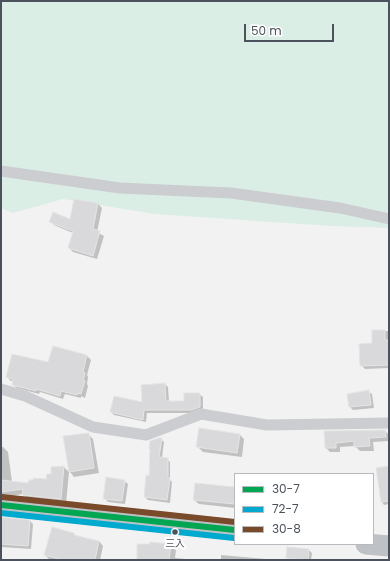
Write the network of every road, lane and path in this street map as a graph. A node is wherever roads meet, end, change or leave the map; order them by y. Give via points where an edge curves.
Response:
1 (1, 171) edge
2 (389, 219) edge
3 (1, 389) edge
4 (389, 422) edge
5 (1, 505) edge
6 (234, 530) edge
7 (374, 545) edge
8 (389, 546) edge

1 - 2 street via 120,188 231,193 340,208
3 - 4 street via 25,396 93,427 146,435 201,414 267,425
5 - 6 highway
7 - 8 highway

